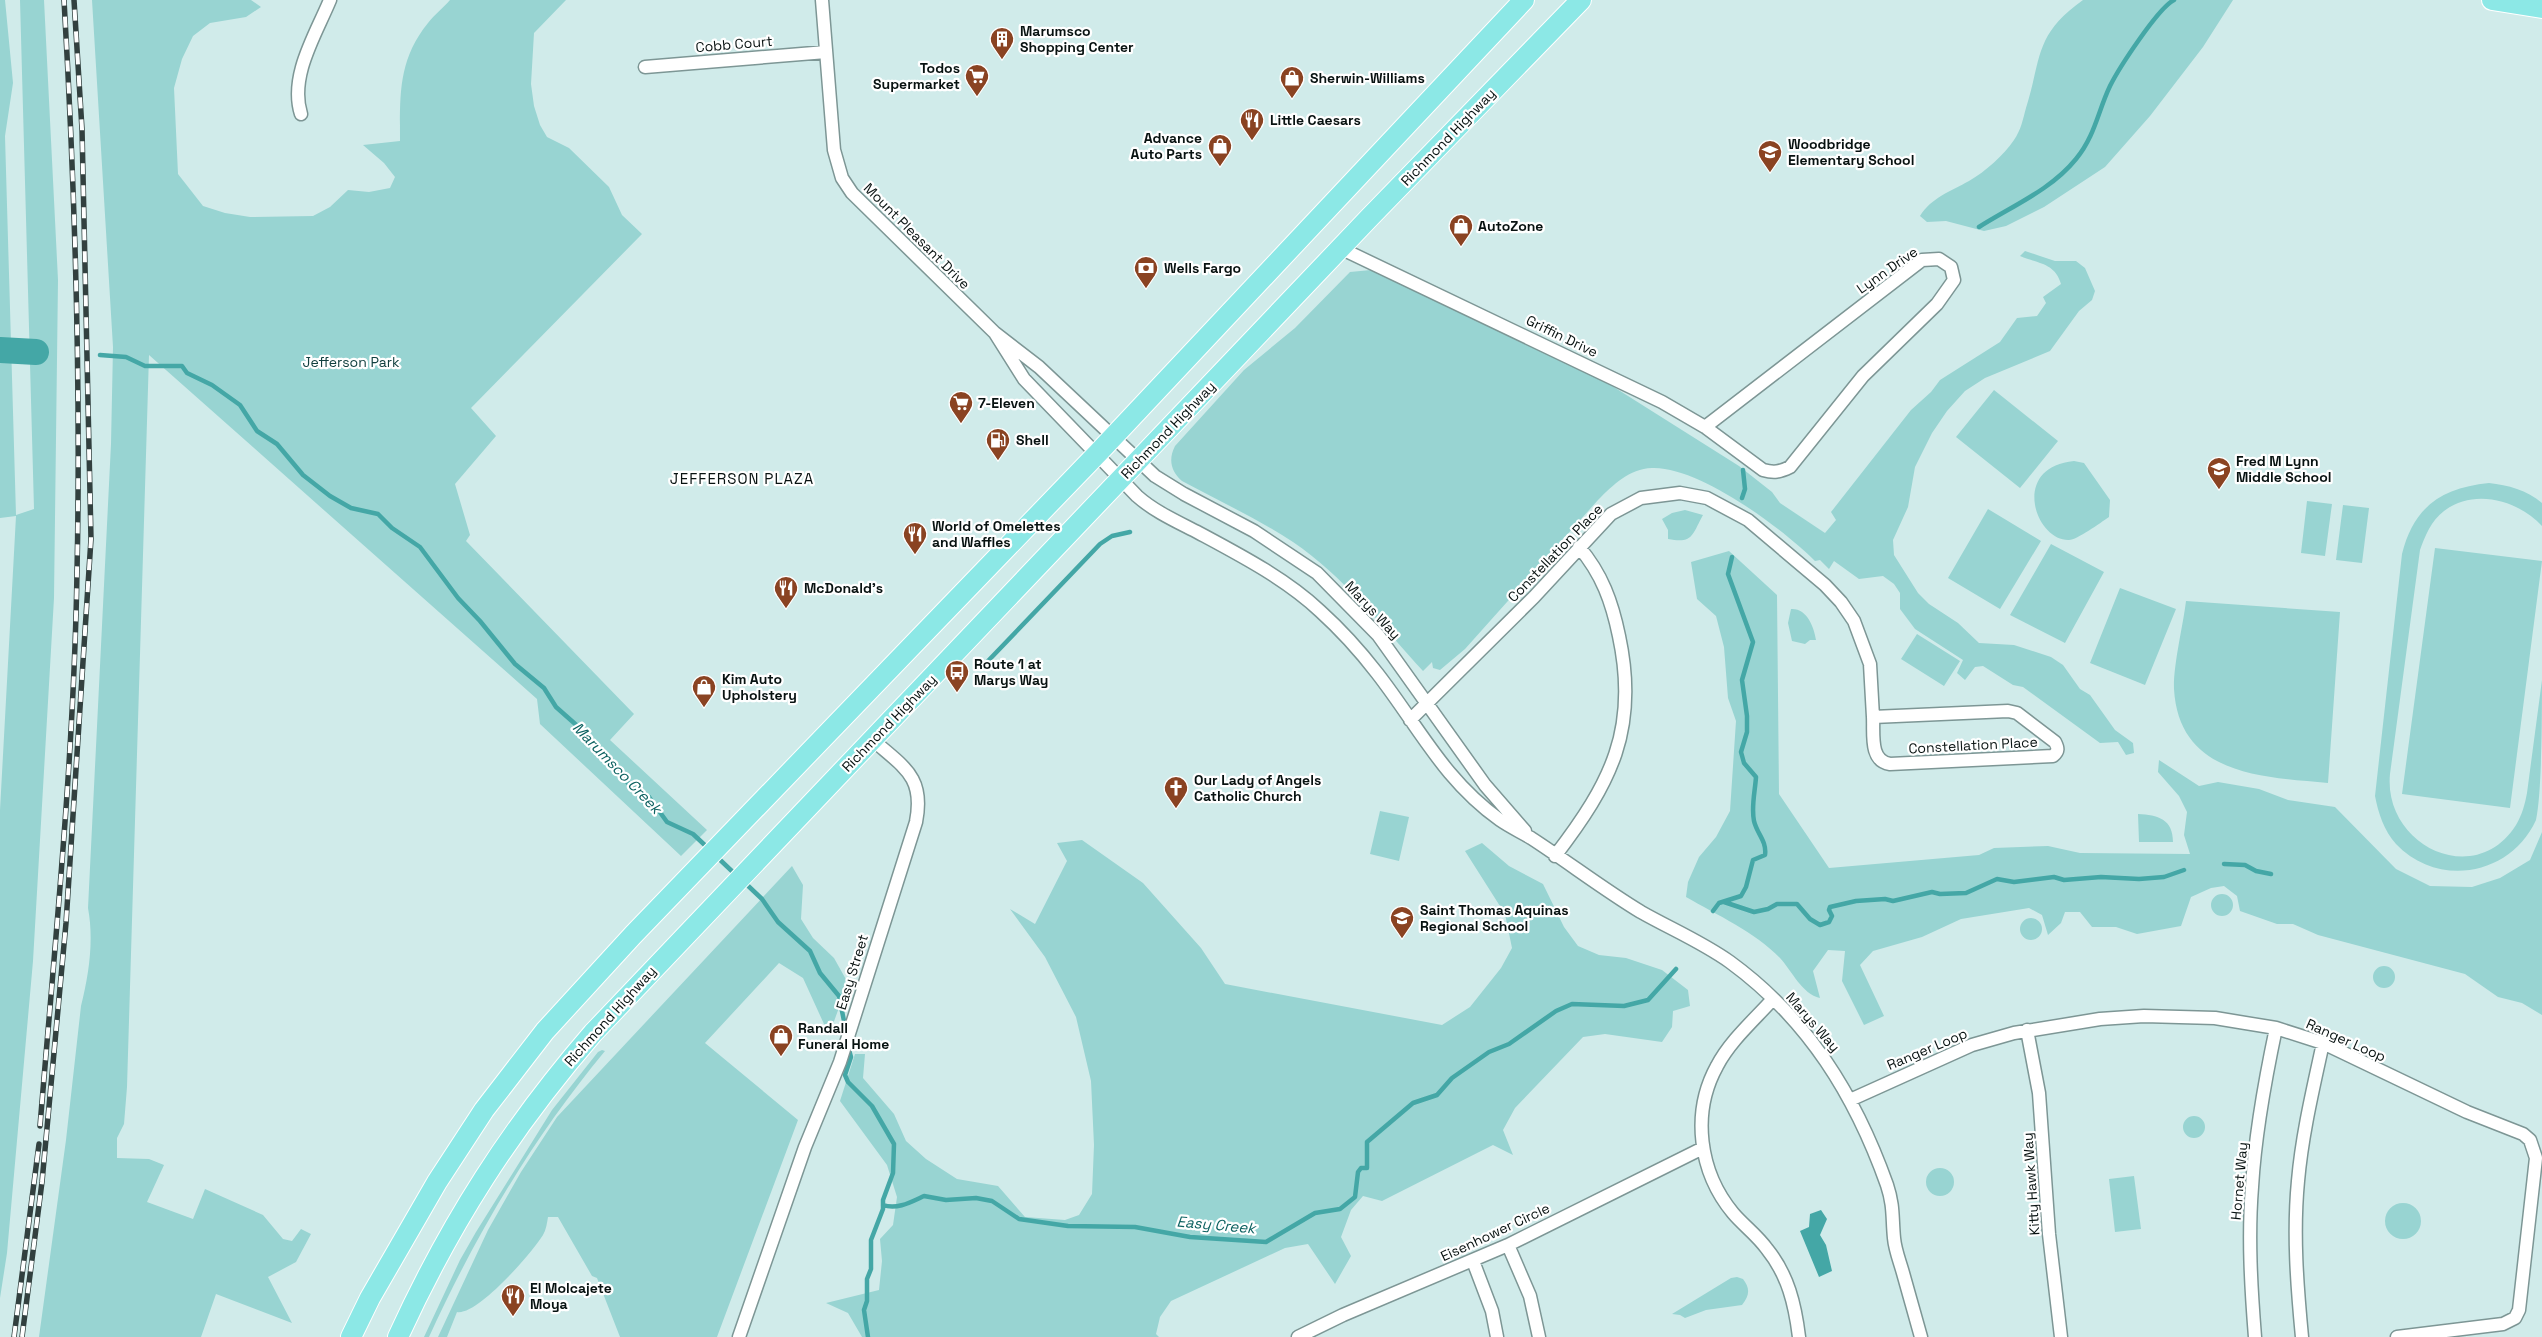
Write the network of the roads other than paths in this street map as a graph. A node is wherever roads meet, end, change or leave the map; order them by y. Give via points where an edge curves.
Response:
1 (330, 0) edge
2 (822, 0) edge
3 (1524, 0) edge
4 (1581, 0) edge
5 (2492, 0) edge
6 (2542, 8) edge
7 (826, 52) junction
8 (645, 67) dead end
9 (301, 114) dead end
10 (1340, 248) junction
11 (995, 333) junction
12 (1705, 427) junction
13 (1112, 438) junction
14 (1098, 453) junction
15 (1138, 462) junction
16 (1762, 469) joint
17 (1121, 480) junction
18 (1579, 547) junction
19 (1427, 703) junction
20 (1873, 717) junction
21 (1410, 720) junction
22 (873, 740) junction
23 (1531, 839) junction
24 (1555, 856) junction
25 (1773, 999) junction
26 (2276, 1028) junction
27 (2027, 1030) junction
28 (2324, 1043) junction
29 (1850, 1100) junction
30 (1703, 1148) junction
31 (1508, 1245) junction
32 (1473, 1261) junction
33 (351, 1337) edge
34 (398, 1337) edge
35 (739, 1337) edge
36 (1298, 1337) edge
37 (1497, 1337) edge
38 (1539, 1337) edge
39 (1799, 1337) edge
40 (1921, 1337) edge
41 (2061, 1337) edge
42 (2255, 1337) edge
43 (2302, 1337) edge
44 (2397, 1337) edge

1 - 9 street via 301,73 298,103
2 - 7 street, Mount Pleasant Drive
3 - 13 main road
4 - 10 main road, Richmond Highway
5 - 6 main road
7 - 8 street, Cobb Court
7 - 11 street, Mount Pleasant Drive via 834,150 842,178 852,193
10 - 12 street, Griffin Drive via 1630,386
10 - 15 main road, Richmond Highway
11 - 13 street, Mount Pleasant Drive via 1039,368
11 - 14 street, Mount Pleasant Drive via 1024,379
12 - 16 street, Griffin Drive
12 - 16 street, Lynn Drive via 1922,260 1939,259 1950,267 1954,273 1952,286 1863,376 1794,462 1782,471
13 - 14 main road
13 - 15 street, Mount Pleasant Drive
14 - 17 street, Mount Pleasant Drive
14 - 33 main road via 565,1008 484,1110 416,1216
15 - 17 main road, Richmond Highway
15 - 19 street, Marys Way via 1162,481 1254,531 1317,573 1378,635
17 - 21 street, Marys Way via 1155,510 1227,548 1317,608 1366,658
17 - 22 main road, Richmond Highway
18 - 19 street, Constellation Place via 1534,597
18 - 20 street, Constellation Place via 1611,514 1656,494 1695,494 1731,509 1798,561 1841,602 1857,628 1870,664
18 - 24 street via 1598,572 1608,593 1623,655 1626,702 1623,729 1610,771 1583,818
19 - 21 street, Constellation Place
19 - 23 street, Marys Way via 1485,785
20 - 20 street, Constellation Place via 1875,753 1885,763 2053,756 2057,753 2055,742 2017,713 2008,711
21 - 23 street, Marys Way via 1438,761 1462,788 1502,822
22 - 34 main road, Richmond Highway via 593,1033 521,1122 444,1242
22 - 35 street, Easy Street via 912,777 919,807 840,1062 805,1147
23 - 24 street, Marys Way
24 - 25 street, Marys Way via 1614,896 1714,952
25 - 29 street, Marys Way via 1832,1067
25 - 30 street via 1725,1052 1716,1067 1703,1106
26 - 27 street, Ranger Loop via 2215,1018 2144,1016
26 - 28 street, Ranger Loop
26 - 42 street, Hornet Way via 2252,1187 2250,1244
27 - 29 street, Ranger Loop via 1972,1044
27 - 41 street, Kitty Hawk Way via 2039,1093 2049,1234
28 - 43 street via 2312,1089 2298,1183 2296,1243
28 - 44 street, Ranger Loop via 2458,1108 2523,1134 2535,1148 2519,1310 2515,1318 2503,1324
29 - 40 street, Marys Way via 1892,1199 1894,1240
30 - 31 street, Eisenhower Circle
30 - 39 street via 1720,1197 1779,1267 1789,1287
31 - 32 street, Eisenhower Circle
31 - 38 street via 1530,1296
32 - 36 street, Eisenhower Circle via 1342,1315
32 - 37 street via 1492,1311

